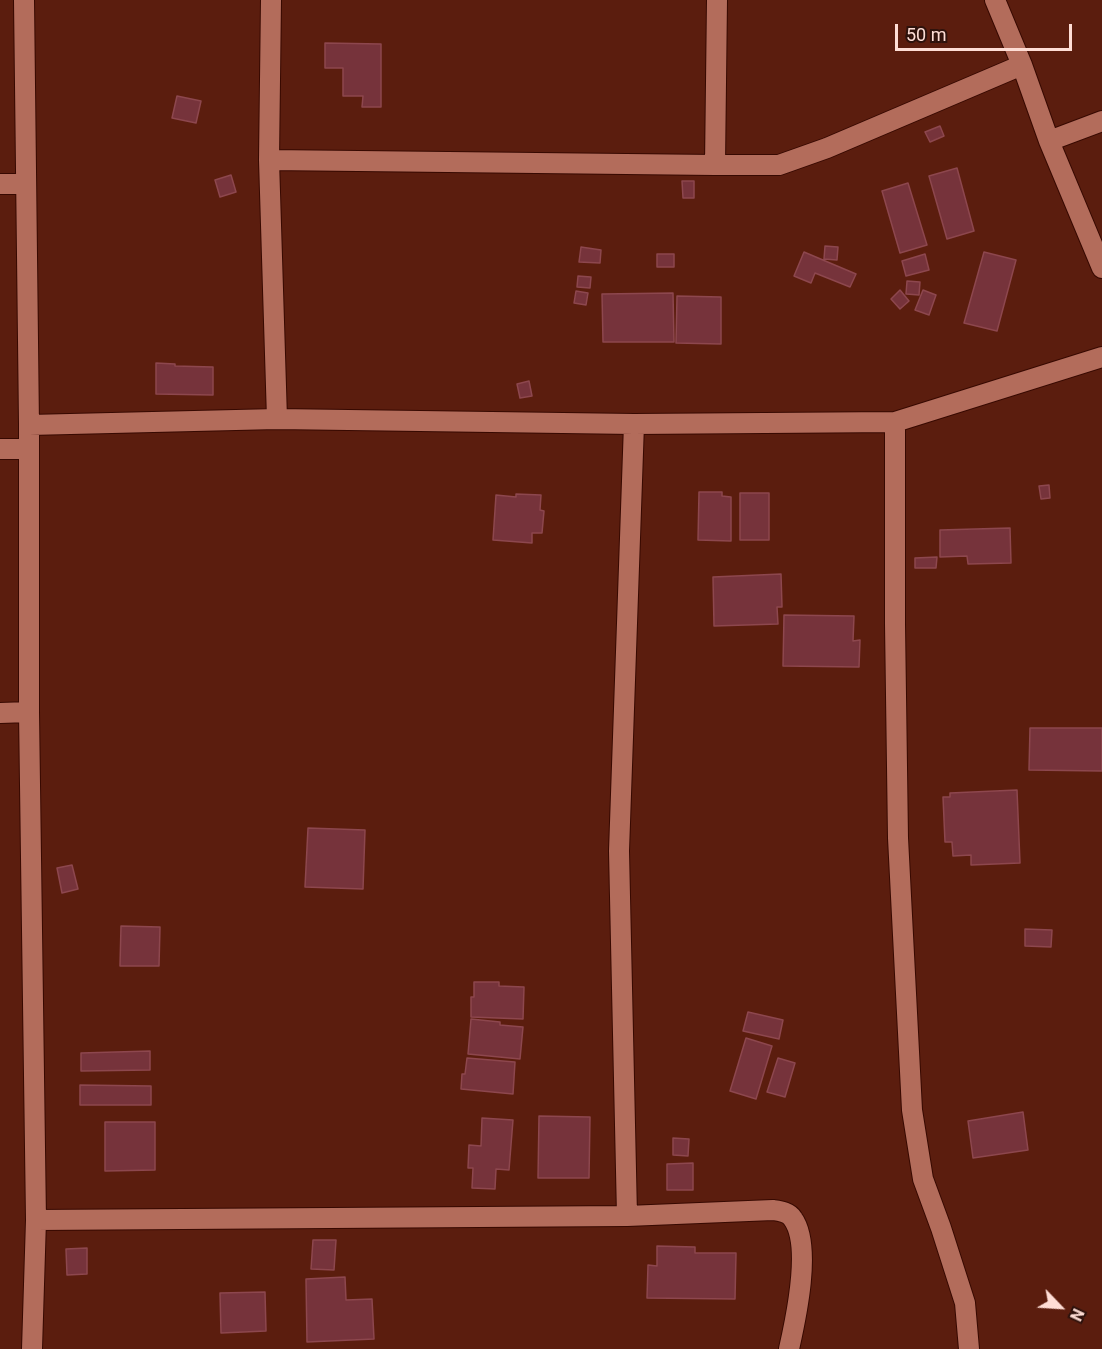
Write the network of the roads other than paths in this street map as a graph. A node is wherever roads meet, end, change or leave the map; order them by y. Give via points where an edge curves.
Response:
1 (24, 0) edge
2 (271, 0) edge
3 (717, 0) edge
4 (995, 0) edge
5 (1022, 65) junction
6 (1102, 121) edge
7 (1049, 141) junction
8 (269, 160) junction
9 (715, 165) junction
10 (0, 184) edge
11 (26, 184) junction
12 (1102, 268) edge
13 (1102, 357) edge
14 (277, 418) junction
15 (896, 422) junction
16 (634, 424) junction
17 (29, 425) junction
18 (29, 448) junction
19 (0, 449) edge
20 (0, 712) edge
21 (29, 712) junction
22 (627, 1216) junction
23 (36, 1220) junction
24 (32, 1349) edge
25 (789, 1349) edge
26 (969, 1349) edge

1 - 11 street
2 - 8 street
3 - 9 street
4 - 5 street
5 - 7 street
5 - 9 street via 779,165
6 - 7 street
7 - 12 street
8 - 9 street
8 - 14 street
10 - 11 street
11 - 17 street
13 - 15 street
14 - 16 street
14 - 17 street
15 - 16 street
15 - 26 street via 898,838 912,1110 923,1179 965,1303
16 - 22 street via 619,851
17 - 18 street
18 - 19 street
18 - 21 street
20 - 21 street
21 - 23 street
22 - 23 street
22 - 25 street via 773,1210 793,1217 800,1233 801,1269
23 - 24 street

